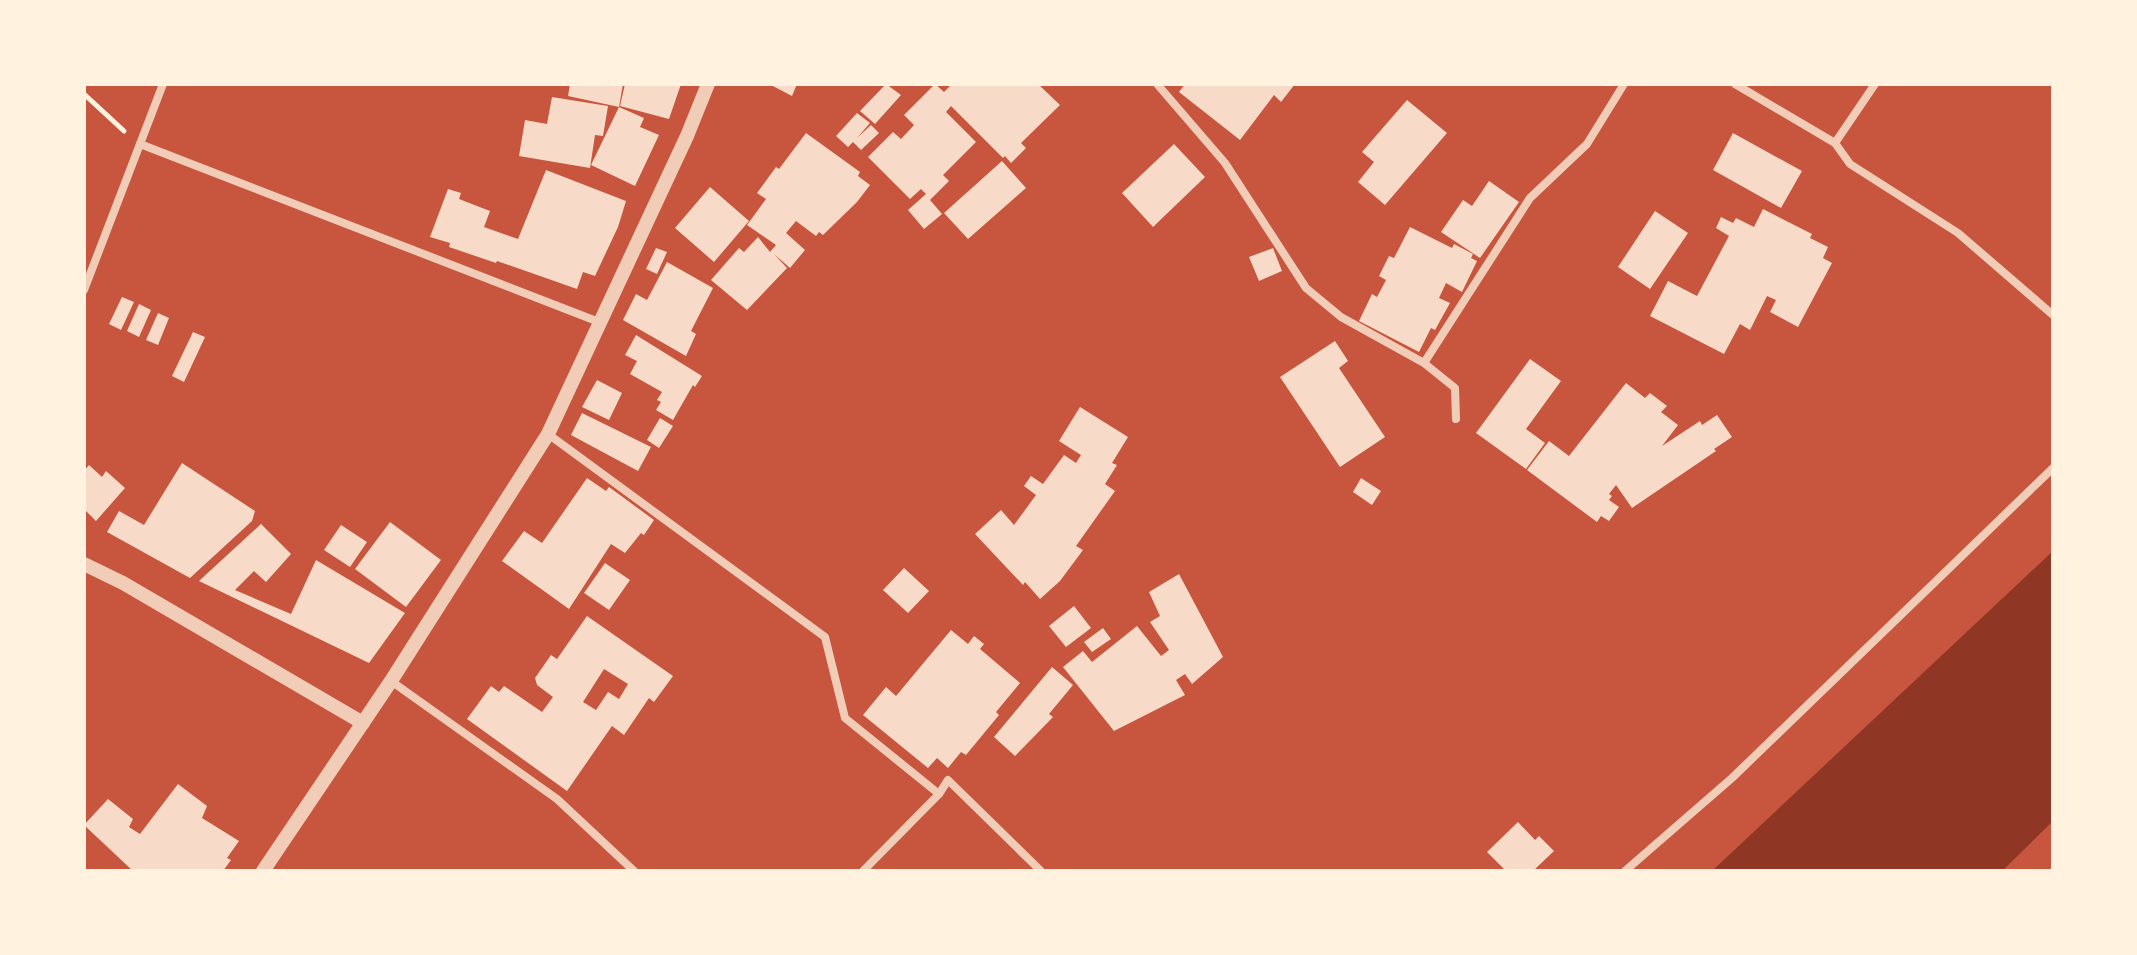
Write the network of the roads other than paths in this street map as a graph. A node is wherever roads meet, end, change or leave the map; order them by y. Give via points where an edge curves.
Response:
1 (163, 84) edge
2 (708, 84) edge
3 (1157, 84) edge
4 (1624, 84) edge
5 (1735, 84) edge
6 (1875, 84) edge
7 (1835, 143) junction
8 (140, 144) junction
9 (84, 290) edge
10 (2053, 315) edge
11 (599, 322) junction
12 (1424, 363) junction
13 (1456, 419) dead end
14 (548, 434) junction
15 (2053, 468) edge
16 (84, 564) edge
17 (391, 681) junction
18 (363, 723) junction
19 (939, 794) junction
20 (263, 871) edge
21 (634, 871) edge
22 (863, 871) edge
23 (1041, 871) edge
24 (1625, 871) edge

1 - 8 street
2 - 11 street
3 - 12 street via 1225,163 1306,288 1341,317
4 - 12 street via 1587,144 1530,198
5 - 7 street
6 - 7 street
7 - 10 street via 1850,164 1958,233
8 - 9 street
8 - 11 street
11 - 14 street
12 - 13 street via 1455,388
14 - 17 street
14 - 19 street via 825,637 845,718
15 - 24 street via 1732,778
16 - 18 street
17 - 18 street
17 - 21 street via 557,799
18 - 20 street
19 - 22 street
19 - 23 street via 948,780

